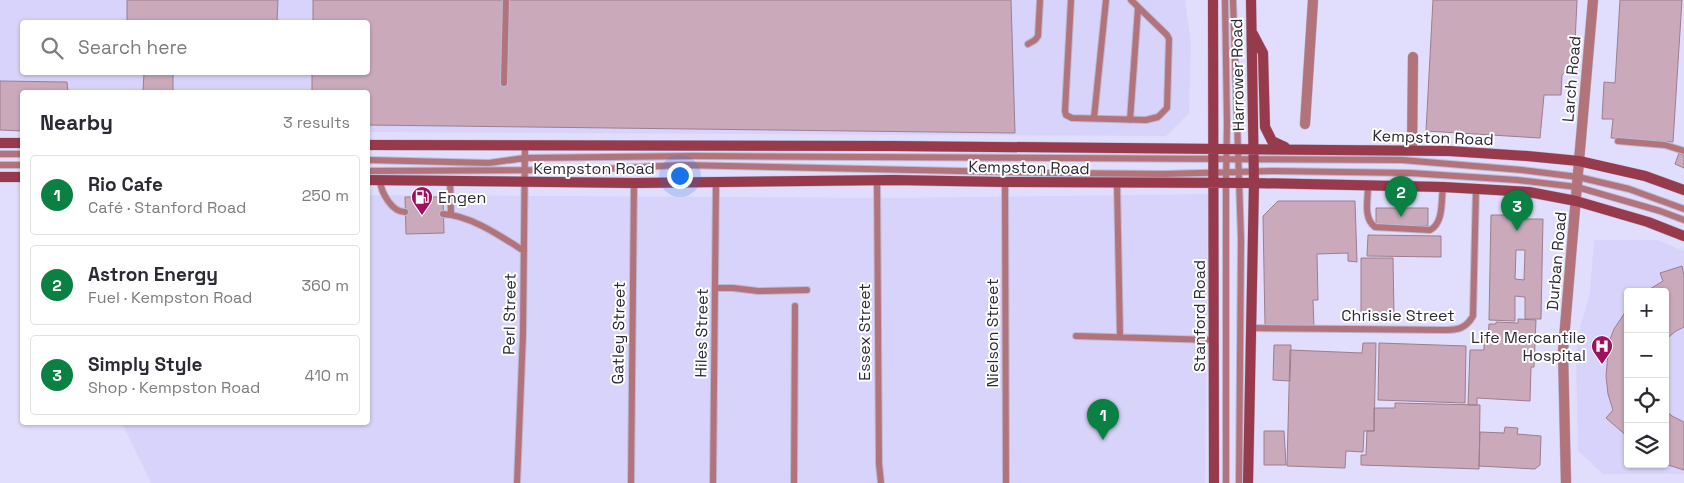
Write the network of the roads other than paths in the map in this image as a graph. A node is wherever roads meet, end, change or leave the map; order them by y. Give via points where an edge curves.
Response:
1 (506, 0) edge
2 (1040, 0) edge
3 (1071, 0) edge
4 (1106, 0) edge
5 (1131, 0) edge
6 (1213, 0) edge
7 (1225, 0) edge
8 (1233, 0) edge
9 (1251, 0) edge
10 (1313, 0) edge
11 (1593, 0) edge
12 (1138, 8) junction
13 (1252, 33) junction
14 (1028, 44) dead end
15 (1413, 56) dead end
16 (504, 83) dead end
17 (1094, 118) junction
18 (1130, 120) junction
19 (1305, 124) dead end
20 (1618, 141) dead end
21 (0, 143) edge
22 (20, 143) edge
23 (370, 145) edge
24 (525, 145) junction
25 (1214, 148) junction
26 (1227, 149) junction
27 (1239, 149) junction
28 (1253, 149) junction
29 (1291, 149) junction
30 (1412, 150) junction
31 (1684, 151) edge
32 (0, 154) edge
33 (20, 154) edge
34 (525, 158) junction
35 (370, 160) edge
36 (1214, 160) junction
37 (1227, 160) junction
38 (1240, 160) junction
39 (1579, 161) junction
40 (0, 165) edge
41 (20, 165) edge
42 (1254, 166) junction
43 (525, 170) junction
44 (370, 171) edge
45 (1214, 172) junction
46 (1226, 172) junction
47 (1239, 172) junction
48 (0, 177) edge
49 (20, 177) edge
50 (370, 180) edge
51 (380, 180) junction
52 (877, 180) junction
53 (450, 181) junction
54 (525, 182) junction
55 (716, 182) junction
56 (1005, 182) junction
57 (1578, 182) junction
58 (634, 183) junction
59 (1117, 183) junction
60 (1226, 183) junction
61 (1240, 183) junction
62 (1254, 183) junction
63 (1214, 184) junction
64 (1368, 186) junction
65 (1443, 187) junction
66 (1476, 189) junction
67 (1684, 190) edge
68 (1576, 201) junction
69 (1684, 209) edge
70 (405, 212) dead end
71 (1684, 220) edge
72 (1684, 236) edge
73 (524, 251) junction
74 (715, 288) junction
75 (807, 290) dead end
76 (795, 306) dead end
77 (1250, 328) junction
78 (1076, 336) dead end
79 (1120, 336) junction
80 (1213, 340) junction
81 (517, 483) edge
82 (630, 483) edge
83 (713, 483) edge
84 (794, 483) edge
85 (881, 483) edge
86 (1006, 483) edge
87 (1214, 483) edge
88 (1226, 483) edge
89 (1239, 483) edge
90 (1248, 483) edge
91 (1566, 483) edge

1 - 16 lane
2 - 14 lane via 1038,36
3 - 17 lane via 1065,111 1072,118
4 - 17 lane
5 - 12 lane
6 - 25 main road, Harrower Road
7 - 26 lane
8 - 27 lane
9 - 13 main road, Harrower Road
10 - 19 street
11 - 39 street, Larch Road
12 - 18 lane
12 - 18 lane via 1169,39 1166,108 1158,117
13 - 28 main road, Harrower Road
13 - 29 main road via 1263,53 1265,127 1272,141
15 - 30 street
17 - 18 lane
20 - 31 lane via 1666,145
21 - 22 main road
23 - 24 main road, Kempston Road
24 - 25 main road, Kempston Road
24 - 34 lane, Perl Street
25 - 26 main road, Kempston Road
25 - 36 main road, Stanford Road
26 - 27 main road, Kempston Road
26 - 37 lane
27 - 28 main road, Kempston Road
27 - 38 lane
28 - 29 main road, Kempston Road
28 - 42 main road
29 - 30 main road, Kempston Road
30 - 39 main road, Kempston Road
32 - 33 lane
34 - 35 lane via 490,163
34 - 36 lane via 701,156
34 - 43 lane, Perl Street
36 - 37 lane
36 - 45 main road, Stanford Road
37 - 38 lane
37 - 46 lane
38 - 42 lane
38 - 47 lane
39 - 57 street, Durban Road
39 - 67 main road, Kempston Road via 1645,176
40 - 41 lane
42 - 47 lane
42 - 57 lane
42 - 57 lane via 1402,160 1522,170
42 - 62 main road
43 - 44 lane
43 - 45 lane via 681,165 1050,173
43 - 54 lane, Perl Street
45 - 46 lane
45 - 63 main road, Stanford Road
46 - 47 lane
46 - 60 lane
47 - 61 lane
48 - 49 main road
50 - 51 main road, Kempston Road
51 - 53 main road, Kempston Road
51 - 70 lane via 393,207
52 - 55 main road, Kempston Road
52 - 56 main road, Kempston Road
52 - 85 lane, Essex Street
53 - 54 main road, Kempston Road
53 - 73 lane via 447,214 463,218
54 - 58 main road, Kempston Road
54 - 73 lane, Perl Street
55 - 58 main road, Kempston Road
55 - 74 lane, Hiles Street
56 - 59 main road, Kempston Road
56 - 86 lane, Nielson Street
57 - 68 street, Durban Road
57 - 69 lane via 1629,189
57 - 71 lane
58 - 82 lane, Gatley Street
59 - 63 main road, Kempston Road
59 - 79 lane
60 - 61 main road, Kempston Road
60 - 63 main road, Kempston Road
60 - 88 lane
61 - 62 main road, Kempston Road
61 - 89 lane
62 - 64 main road, Kempston Road
62 - 77 main road
63 - 80 main road, Stanford Road
64 - 65 main road, Kempston Road
64 - 65 lane via 1369,223 1375,227 1430,230 1439,222
65 - 66 main road, Kempston Road
66 - 68 main road, Kempston Road via 1529,192
66 - 77 lane, Chrissie Street via 1473,316 1466,326 1459,330
68 - 72 main road, Kempston Road
68 - 91 street, Durban Road via 1562,351
73 - 81 lane, Perl Street
74 - 75 lane
74 - 83 lane, Hiles Street
76 - 84 lane
77 - 90 main road
78 - 79 lane
79 - 80 lane
80 - 87 main road, Stanford Road

